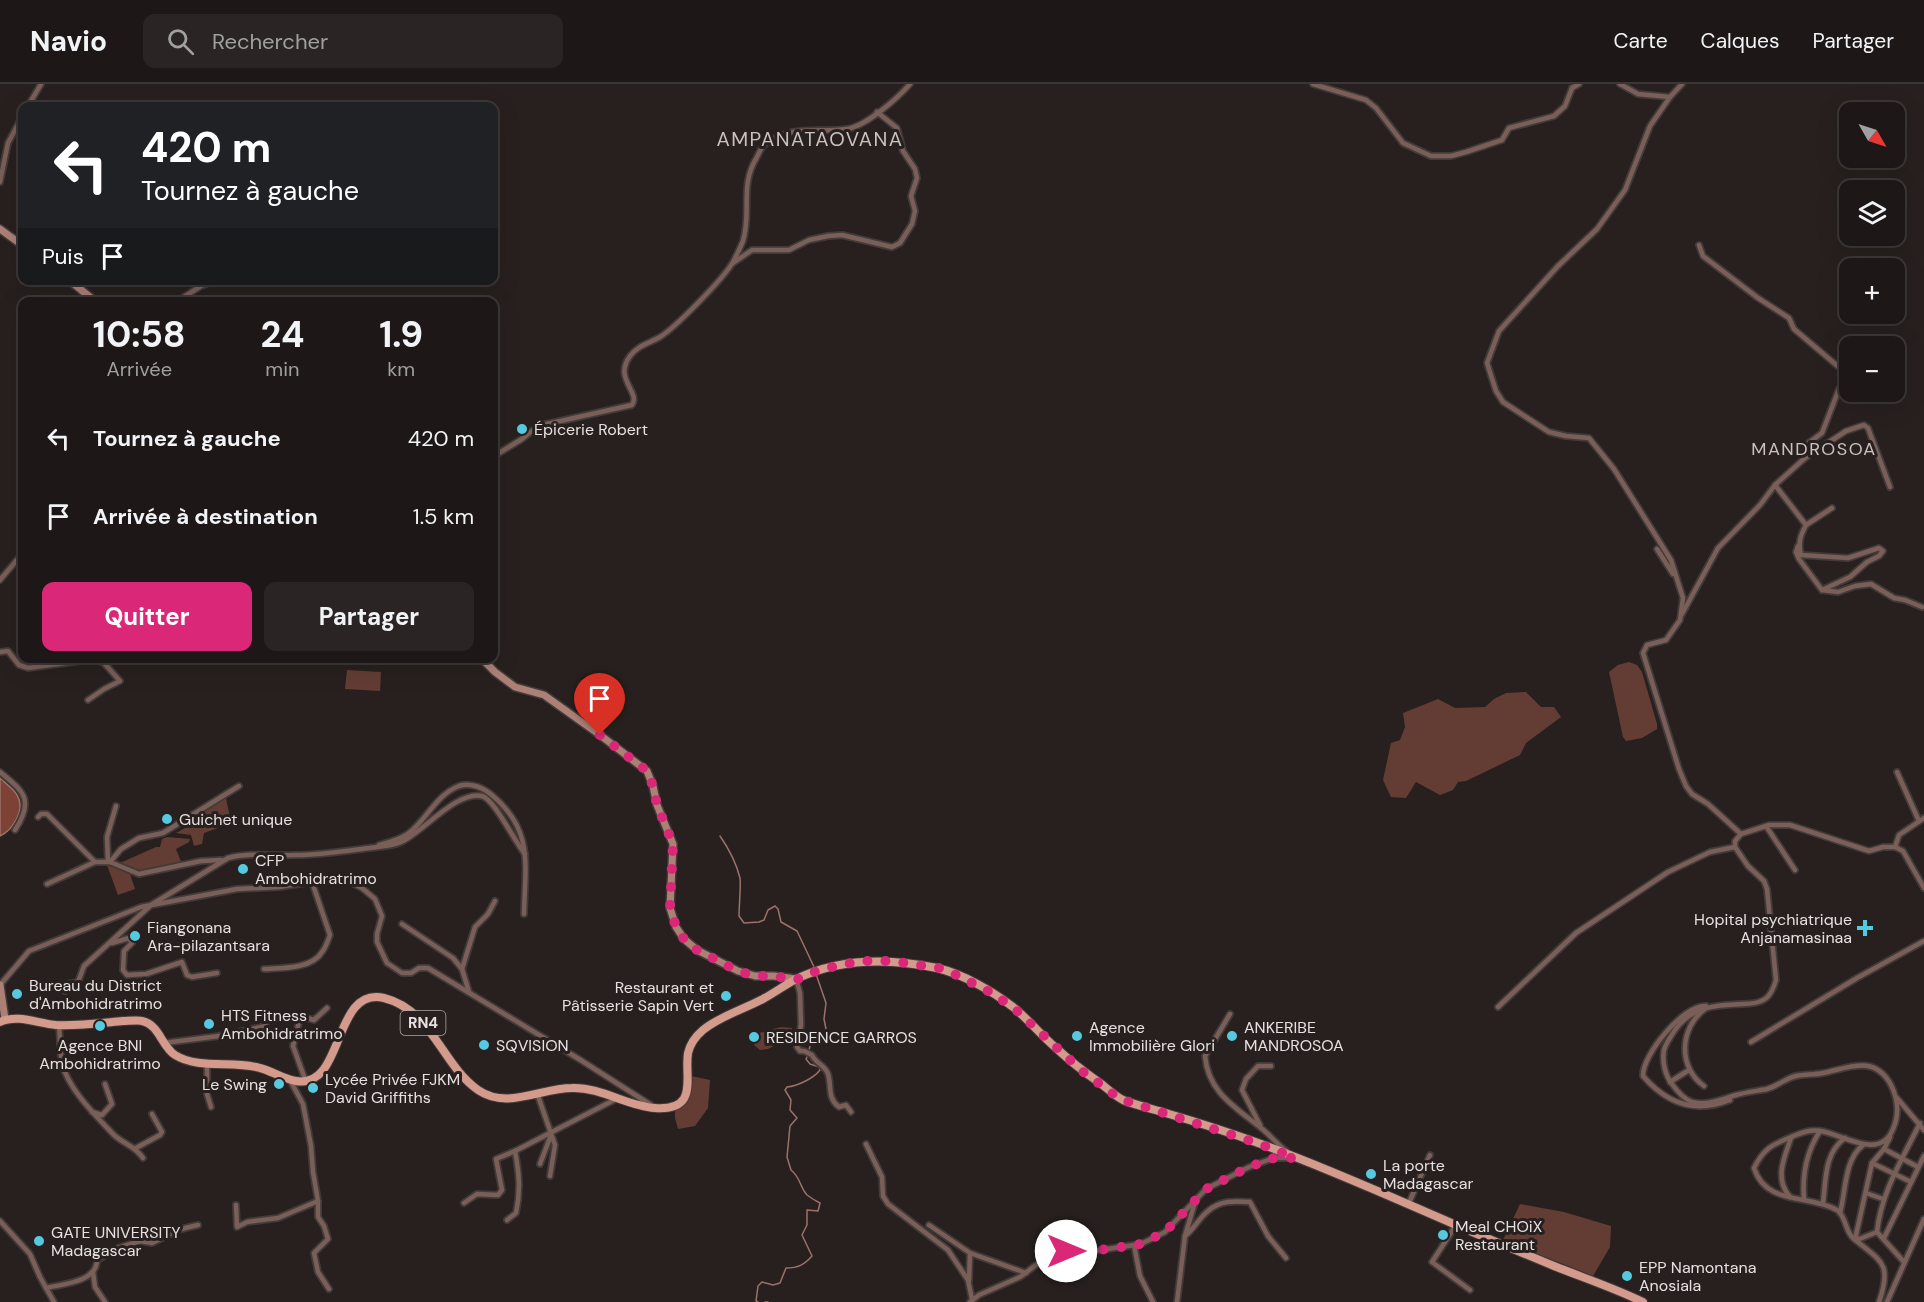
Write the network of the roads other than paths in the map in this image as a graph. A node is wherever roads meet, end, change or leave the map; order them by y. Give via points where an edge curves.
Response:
1 (41, 84) edge
2 (910, 84) edge
3 (1314, 84) edge
4 (1579, 84) edge
5 (1620, 84) edge
6 (1682, 84) edge
7 (1670, 97) junction
8 (30, 102) edge
9 (877, 112) junction
10 (18, 124) edge
11 (0, 182) edge
12 (0, 229) edge
13 (18, 242) edge
14 (1699, 245) dead end
15 (733, 263) junction
16 (75, 285) edge
17 (204, 285) edge
18 (90, 297) edge
19 (184, 297) edge
20 (498, 454) edge
21 (1805, 458) junction
22 (1776, 485) junction
23 (1890, 487) dead end
24 (1832, 508) dead end
25 (1806, 525) junction
26 (1798, 546) junction
27 (1657, 549) dead end
28 (18, 559) edge
29 (1676, 578) junction
30 (0, 580) edge
31 (1822, 590) junction
32 (1922, 607) dead end
33 (1680, 620) junction
34 (0, 652) edge
35 (65, 663) edge
36 (104, 663) edge
37 (487, 663) edge
38 (88, 700) dead end
39 (0, 772) edge
40 (1897, 772) dead end
41 (239, 786) dead end
42 (117, 806) dead end
43 (38, 817) dead end
44 (1922, 820) edge
45 (1766, 826) junction
46 (15, 830) dead end
47 (1741, 834) junction
48 (374, 847) junction
49 (1735, 847) junction
50 (1895, 847) junction
51 (525, 854) junction
52 (224, 860) junction
53 (95, 862) junction
54 (109, 862) junction
55 (1795, 870) dead end
56 (312, 882) junction
57 (47, 884) dead end
58 (1924, 888) edge
59 (495, 901) dead end
60 (151, 905) junction
61 (524, 914) dead end
62 (402, 924) dead end
63 (1924, 942) edge
64 (108, 944) junction
65 (264, 969) dead end
66 (462, 969) junction
67 (217, 973) dead end
68 (796, 980) junction
69 (0, 985) edge
70 (65, 992) dead end
71 (469, 992) junction
72 (1709, 1006) junction
73 (1498, 1007) dead end
74 (327, 1008) dead end
75 (1230, 1014) dead end
76 (5, 1020) edge
77 (59, 1025) junction
78 (266, 1026) dead end
79 (1751, 1042) dead end
80 (164, 1043) junction
81 (207, 1063) junction
82 (1271, 1066) dead end
83 (1689, 1070) junction
84 (290, 1080) junction
85 (306, 1082) junction
86 (1670, 1082) junction
87 (105, 1084) dead end
88 (1704, 1086) dead end
89 (537, 1093) junction
90 (1737, 1095) junction
91 (618, 1098) junction
92 (1897, 1098) junction
93 (211, 1107) dead end
94 (655, 1108) junction
95 (92, 1112) junction
96 (851, 1112) dead end
97 (152, 1114) dead end
98 (1920, 1124) junction
99 (1262, 1129) junction
100 (1893, 1129) junction
101 (1924, 1130) edge
102 (1820, 1131) junction
103 (552, 1132) junction
104 (1791, 1138) junction
105 (1845, 1138) junction
106 (866, 1144) dead end
107 (1863, 1145) junction
108 (136, 1148) junction
109 (1884, 1149) junction
110 (515, 1151) junction
111 (1430, 1155) dead end
112 (1924, 1156) edge
113 (142, 1158) dead end
114 (1295, 1158) junction
115 (1903, 1158) junction
116 (1872, 1163) junction
117 (540, 1164) dead end
118 (1918, 1167) junction
119 (1895, 1173) junction
120 (550, 1176) dead end
121 (1911, 1182) junction
122 (1866, 1192) junction
123 (1196, 1199) junction
124 (1792, 1199) junction
125 (1883, 1199) junction
126 (1804, 1200) junction
127 (318, 1201) junction
128 (464, 1203) dead end
129 (1823, 1203) junction
130 (1408, 1204) junction
131 (236, 1205) dead end
132 (1840, 1213) junction
133 (1924, 1219) edge
134 (507, 1220) dead end
135 (0, 1221) edge
136 (198, 1225) dead end
137 (930, 1225) dead end
138 (1456, 1225) junction
139 (1877, 1232) junction
140 (1185, 1236) junction
141 (1884, 1238) junction
142 (1857, 1240) junction
143 (1134, 1245) junction
144 (970, 1253) junction
145 (1286, 1258) dead end
146 (1904, 1262) junction
147 (93, 1272) junction
148 (1026, 1273) junction
149 (969, 1280) junction
150 (46, 1288) junction
151 (329, 1289) dead end
152 (1470, 1290) dead end
153 (971, 1300) edge
154 (54, 1302) edge
155 (105, 1302) edge
156 (1153, 1302) edge
157 (1177, 1302) edge
158 (1642, 1302) edge
159 (1879, 1302) edge
160 (1887, 1302) edge

1 - 8 street
2 - 9 street
3 - 4 street via 1366,100 1403,143 1431,156 1450,156 1502,140 1509,128 1554,116 1565,106 1572,88
5 - 7 street via 1638,94
6 - 7 street
7 - 29 street via 1650,126 1625,190 1597,229 1498,331 1487,363 1503,402 1549,432 1589,438 1646,519 1671,560
9 - 15 street via 849,129 787,133 764,146 745,189 746,226
9 - 15 street via 897,128 917,178 912,196 912,224 900,243 892,247 843,235 828,236 789,250 752,250
10 - 11 street via 8,143
12 - 13 street
14 - 21 street via 1702,256 1789,318 1794,329 1847,374 1822,433 1806,445
15 - 20 street via 677,322 631,354 624,375 635,397 632,405 538,426
16 - 18 street
17 - 19 street
21 - 22 street
21 - 23 street via 1846,431 1864,425 1872,434
22 - 25 street
22 - 33 street via 1718,548
24 - 25 street
25 - 26 street
26 - 31 street via 1799,559
26 - 31 street via 1801,555 1827,558 1848,558 1879,548 1883,551 1850,577
27 - 29 street
28 - 30 street
29 - 33 street via 1683,598
31 - 32 street via 1838,592 1871,584 1894,598
33 - 47 street via 1666,640 1647,645 1643,653 1686,786
34 - 35 street via 9,651 19,665 28,668
36 - 38 street via 120,681
37 - 68 street via 515,687 544,695 647,771 673,844 670,908 684,939 738,971
39 - 46 street via 23,794 26,804
40 - 44 street
41 - 54 street via 163,833 139,838
42 - 54 street via 107,837
43 - 53 street via 47,814
44 - 50 street via 1899,835
45 - 47 street
45 - 50 street via 1790,825 1869,851
45 - 55 street
47 - 49 street
48 - 51 street via 402,842 464,798 473,796 484,797 493,804
48 - 51 street via 399,839 448,793 470,785 491,794 513,817
48 - 52 street via 297,855 239,855
49 - 72 street via 1767,889 1776,980 1766,999
49 - 73 street via 1710,852 1668,872 1576,933
50 - 58 street via 1903,851
51 - 61 street
52 - 54 street via 139,874
52 - 60 street
53 - 54 street
53 - 57 street
56 - 60 street via 237,889
56 - 65 street via 330,935 322,954 309,963
56 - 71 street via 348,881 362,888 375,899 382,916 377,942 387,963 402,973 428,968
59 - 66 street via 475,927
60 - 64 street
60 - 69 street via 39,945
62 - 66 street via 453,958
63 - 79 street
64 - 67 street via 127,938 131,941 132,945 124,951 123,970 127,975 146,974 182,962 187,975 192,977
64 - 70 street via 84,966 78,982 68,984
66 - 71 street
68 - 94 main road via 704,1029 688,1051 685,1096 672,1106
68 - 96 street via 801,1025 798,1047 825,1069 833,1103 839,1107 846,1105
68 - 114 main road via 816,971 862,961 939,968 1014,1008 1082,1071 1120,1099
69 - 76 street
71 - 94 street
72 - 83 street via 1689,1029 1684,1054
72 - 86 street via 1679,1024 1670,1038 1663,1056
72 - 90 street via 1686,1011 1647,1058 1643,1076 1663,1095 1688,1106 1713,1106
74 - 85 street via 314,1020 308,1018 297,1027 293,1046
75 - 99 street via 1205,1056 1206,1069 1230,1104
76 - 77 main road
77 - 80 main road via 143,1021 156,1030
77 - 95 street via 63,1066
78 - 80 street
80 - 81 main road via 181,1058
81 - 84 main road via 256,1066
81 - 93 street
82 - 99 street via 1258,1066 1242,1090
83 - 86 street
83 - 88 street
84 - 85 main road
84 - 127 street via 303,1104
85 - 89 main road, RN4 via 326,1067 342,1028 356,1007 374,997 410,1010 464,1078 486,1095 505,1099
86 - 90 street via 1692,1102 1714,1102
87 - 95 street via 112,1104 102,1115
89 - 91 main road, RN4 via 575,1087
89 - 103 street
90 - 92 street via 1768,1089 1797,1075 1866,1065 1887,1078
91 - 94 main road, RN4
91 - 103 street
92 - 98 street
92 - 100 street
95 - 108 street via 123,1143
97 - 108 street via 162,1132
98 - 101 street
98 - 115 street
99 - 114 street
100 - 107 street via 1877,1145
100 - 109 street
102 - 104 street
102 - 105 street
102 - 126 street via 1808,1150
103 - 110 street
103 - 117 street
103 - 120 street via 555,1144
104 - 124 street via 1781,1166 1784,1188
104 - 124 street via 1766,1150 1754,1168 1772,1191
105 - 107 street
105 - 129 street via 1836,1144 1829,1158
106 - 149 street via 882,1177 883,1196 888,1204 948,1250
107 - 132 street via 1851,1161
108 - 113 street
109 - 115 street
109 - 116 street
110 - 128 street via 496,1159 502,1190 498,1195 477,1194
110 - 134 street via 520,1188 516,1213
111 - 130 street
112 - 118 street
114 - 123 street via 1274,1158 1249,1167 1206,1189
114 - 130 main road
115 - 118 street
115 - 119 street
116 - 119 street
116 - 122 street
118 - 121 street
119 - 121 street
119 - 125 street
121 - 141 street
122 - 125 street
122 - 142 street
123 - 140 street
123 - 143 street via 1165,1232
124 - 126 street
125 - 139 street
126 - 129 street
127 - 131 street via 278,1218 237,1227
127 - 151 street via 318,1216 328,1239 314,1253 318,1272
129 - 132 street
130 - 138 main road
132 - 142 street
133 - 146 street
135 - 150 street via 30,1254
136 - 147 street via 152,1243 140,1241 106,1253 97,1260
137 - 144 street
138 - 152 street via 1432,1262
138 - 158 main road
139 - 141 street
139 - 142 street
140 - 145 street via 1208,1211 1229,1200 1250,1202 1268,1236
140 - 157 street
141 - 146 street
142 - 159 street via 1881,1261 1885,1283
143 - 148 street via 1066,1251
143 - 156 street via 1140,1276
144 - 148 street
144 - 149 street
146 - 160 street
147 - 150 street via 73,1282
147 - 155 street via 94,1287
148 - 153 street
149 - 153 street
150 - 154 street

